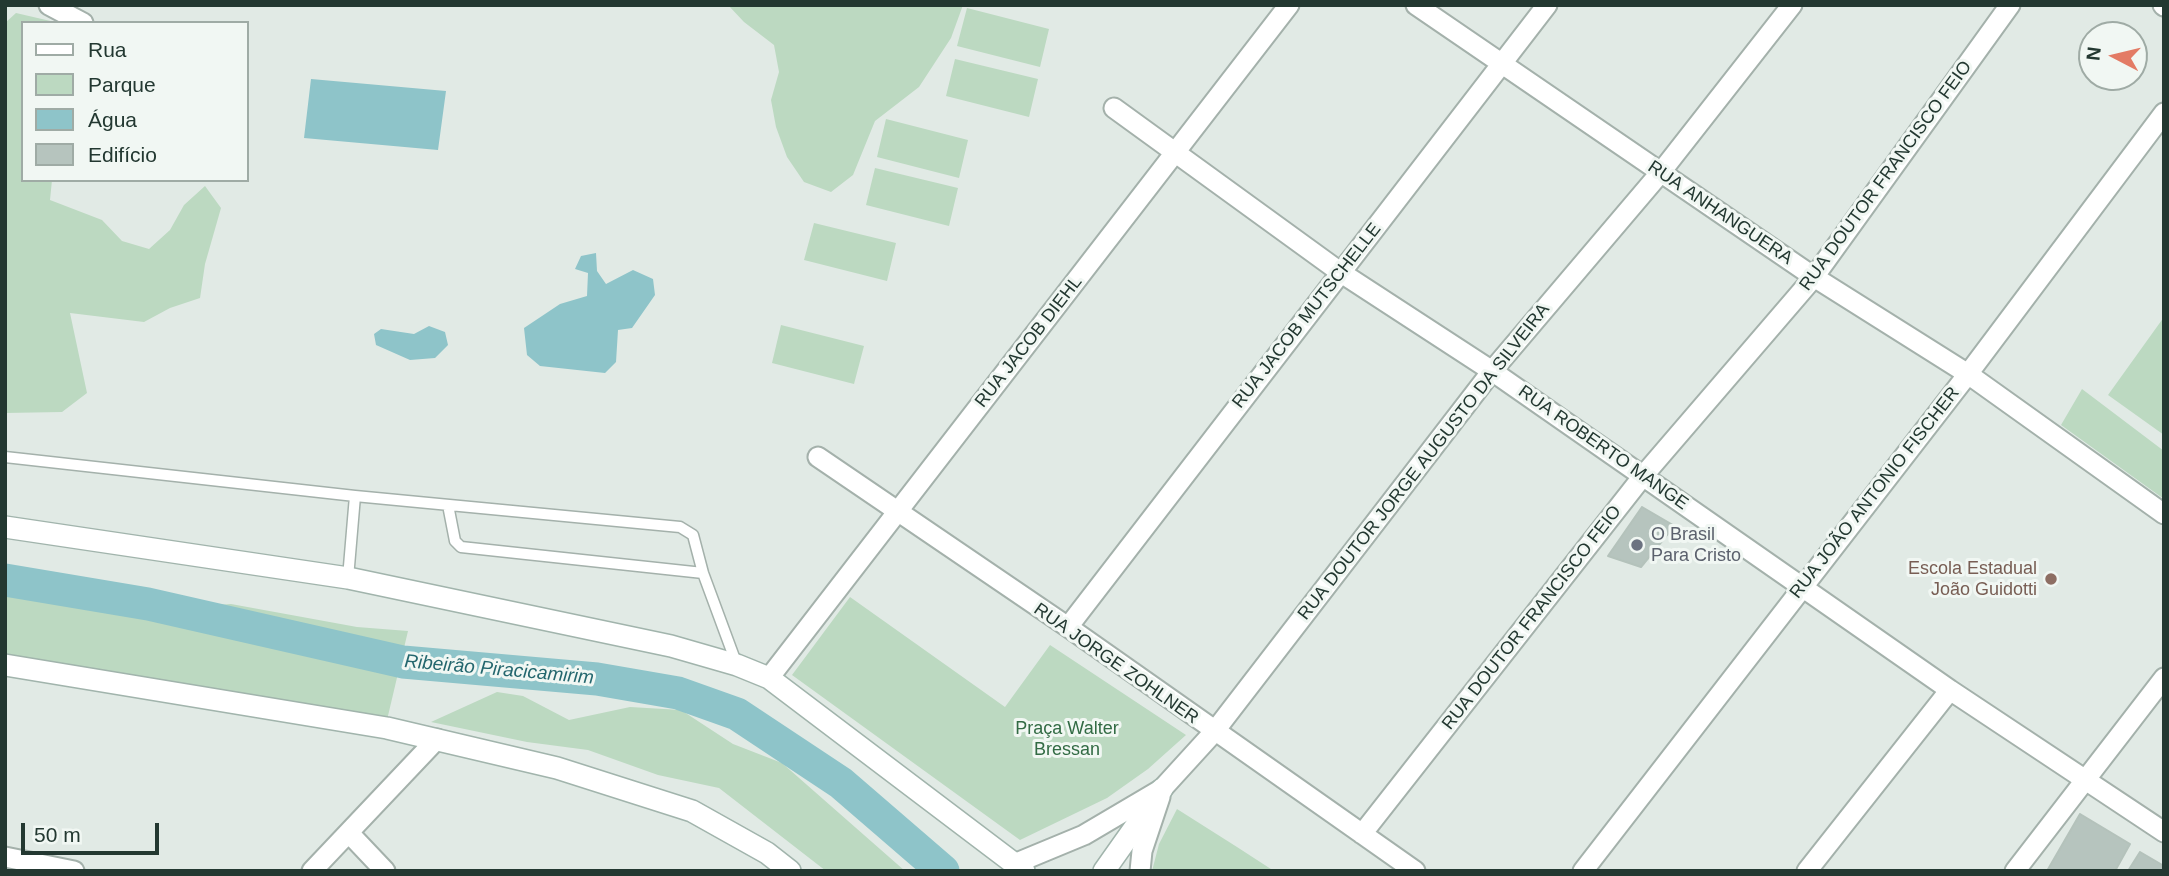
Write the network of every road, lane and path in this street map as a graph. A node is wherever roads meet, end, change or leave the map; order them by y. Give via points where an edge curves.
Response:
1 (49, 5) edge
2 (1289, 5) edge
3 (1416, 5) edge
4 (1547, 5) edge
5 (1792, 5) edge
6 (2010, 5) edge
7 (79, 21) edge
8 (1500, 63) junction
9 (1114, 108) dead end
10 (2164, 113) edge
11 (1173, 154) junction
12 (1661, 173) junction
13 (1340, 272) junction
14 (1814, 277) junction
15 (1492, 370) junction
16 (1968, 374) junction
17 (5, 457) edge
18 (818, 457) dead end
19 (1643, 476) junction
20 (355, 496) junction
21 (448, 505) junction
22 (899, 510) junction
23 (2164, 514) edge
24 (5, 527) edge
25 (703, 573) junction
26 (348, 578) junction
27 (1803, 587) junction
28 (1068, 627) junction
29 (5, 665) edge
30 (737, 665) junction
31 (769, 678) junction
32 (2164, 678) edge
33 (1950, 690) junction
34 (1214, 732) junction
35 (437, 739) junction
36 (2085, 780) junction
37 (1163, 789) junction
38 (349, 832) junction
39 (2164, 832) edge
40 (1362, 834) junction
41 (5, 857) edge
42 (1019, 867) edge
43 (74, 871) edge
44 (313, 871) edge
45 (385, 871) edge
46 (790, 871) edge
47 (1104, 871) edge
48 (1140, 871) edge
49 (1415, 871) edge
50 (1584, 871) edge
51 (1807, 871) edge
52 (2015, 871) edge

1 - 7 street
2 - 11 street, RUA JACOB DIEHL
3 - 8 street, RUA ANHANGUERA
4 - 8 street, RUA JACOB MUTSCHELLE
5 - 12 street, RUA DOUTOR JORGE AUGUSTO DA SILVEIRA
6 - 14 street, RUA DOUTOR FRANCISCO FEIO
8 - 12 street, RUA ANHANGUERA
8 - 13 street, RUA JACOB MUTSCHELLE
9 - 11 street, RUA ROBERTO MANGE
10 - 16 street, RUA JOÃO ANTONIO FISCHER
11 - 13 street, RUA ROBERTO MANGE
11 - 22 street, RUA JACOB DIEHL
12 - 14 street, RUA ANHANGUERA
12 - 15 street, RUA DOUTOR JORGE AUGUSTO DA SILVEIRA
13 - 15 street, RUA ROBERTO MANGE
13 - 28 street, RUA JACOB MUTSCHELLE
14 - 16 street, RUA ANHANGUERA
14 - 19 street, RUA DOUTOR FRANCISCO FEIO
15 - 19 street, RUA ROBERTO MANGE
15 - 34 street, RUA DOUTOR JORGE AUGUSTO DA SILVEIRA
16 - 23 street, RUA ANHANGUERA
16 - 27 street, RUA JOÃO ANTONIO FISCHER
17 - 20 lane
18 - 22 street, RUA JORGE ZOHLNER
19 - 27 street, RUA ROBERTO MANGE
19 - 40 street, RUA DOUTOR FRANCISCO FEIO
20 - 21 lane
20 - 26 lane
21 - 25 lane via 680,527 694,535
21 - 25 lane via 455,541 461,547
22 - 28 street, RUA JORGE ZOHLNER
22 - 31 street, RUA JACOB DIEHL
24 - 26 main road
25 - 30 lane
26 - 30 main road via 671,646
27 - 33 street, RUA ROBERTO MANGE
27 - 50 street, RUA JOÃO ANTONIO FISCHER
28 - 34 street, RUA JORGE ZOHLNER
29 - 35 main road
30 - 31 main road
31 - 42 main road
32 - 36 street
33 - 36 street, RUA ROBERTO MANGE
33 - 51 street
34 - 37 street, RUA DOUTOR JORGE AUGUSTO DA SILVEIRA
34 - 40 street, RUA JORGE ZOHLNER
35 - 38 street
35 - 46 main road via 556,768 692,811
36 - 39 street, RUA ROBERTO MANGE
36 - 52 street
37 - 42 street, RUA DOUTOR JORGE AUGUSTO DA SILVEIRA
37 - 47 main road
37 - 48 street, RUA DOUTOR JORGE AUGUSTO DA SILVEIRA
38 - 44 street
38 - 45 street
40 - 49 street, RUA JORGE ZOHLNER
41 - 43 street

